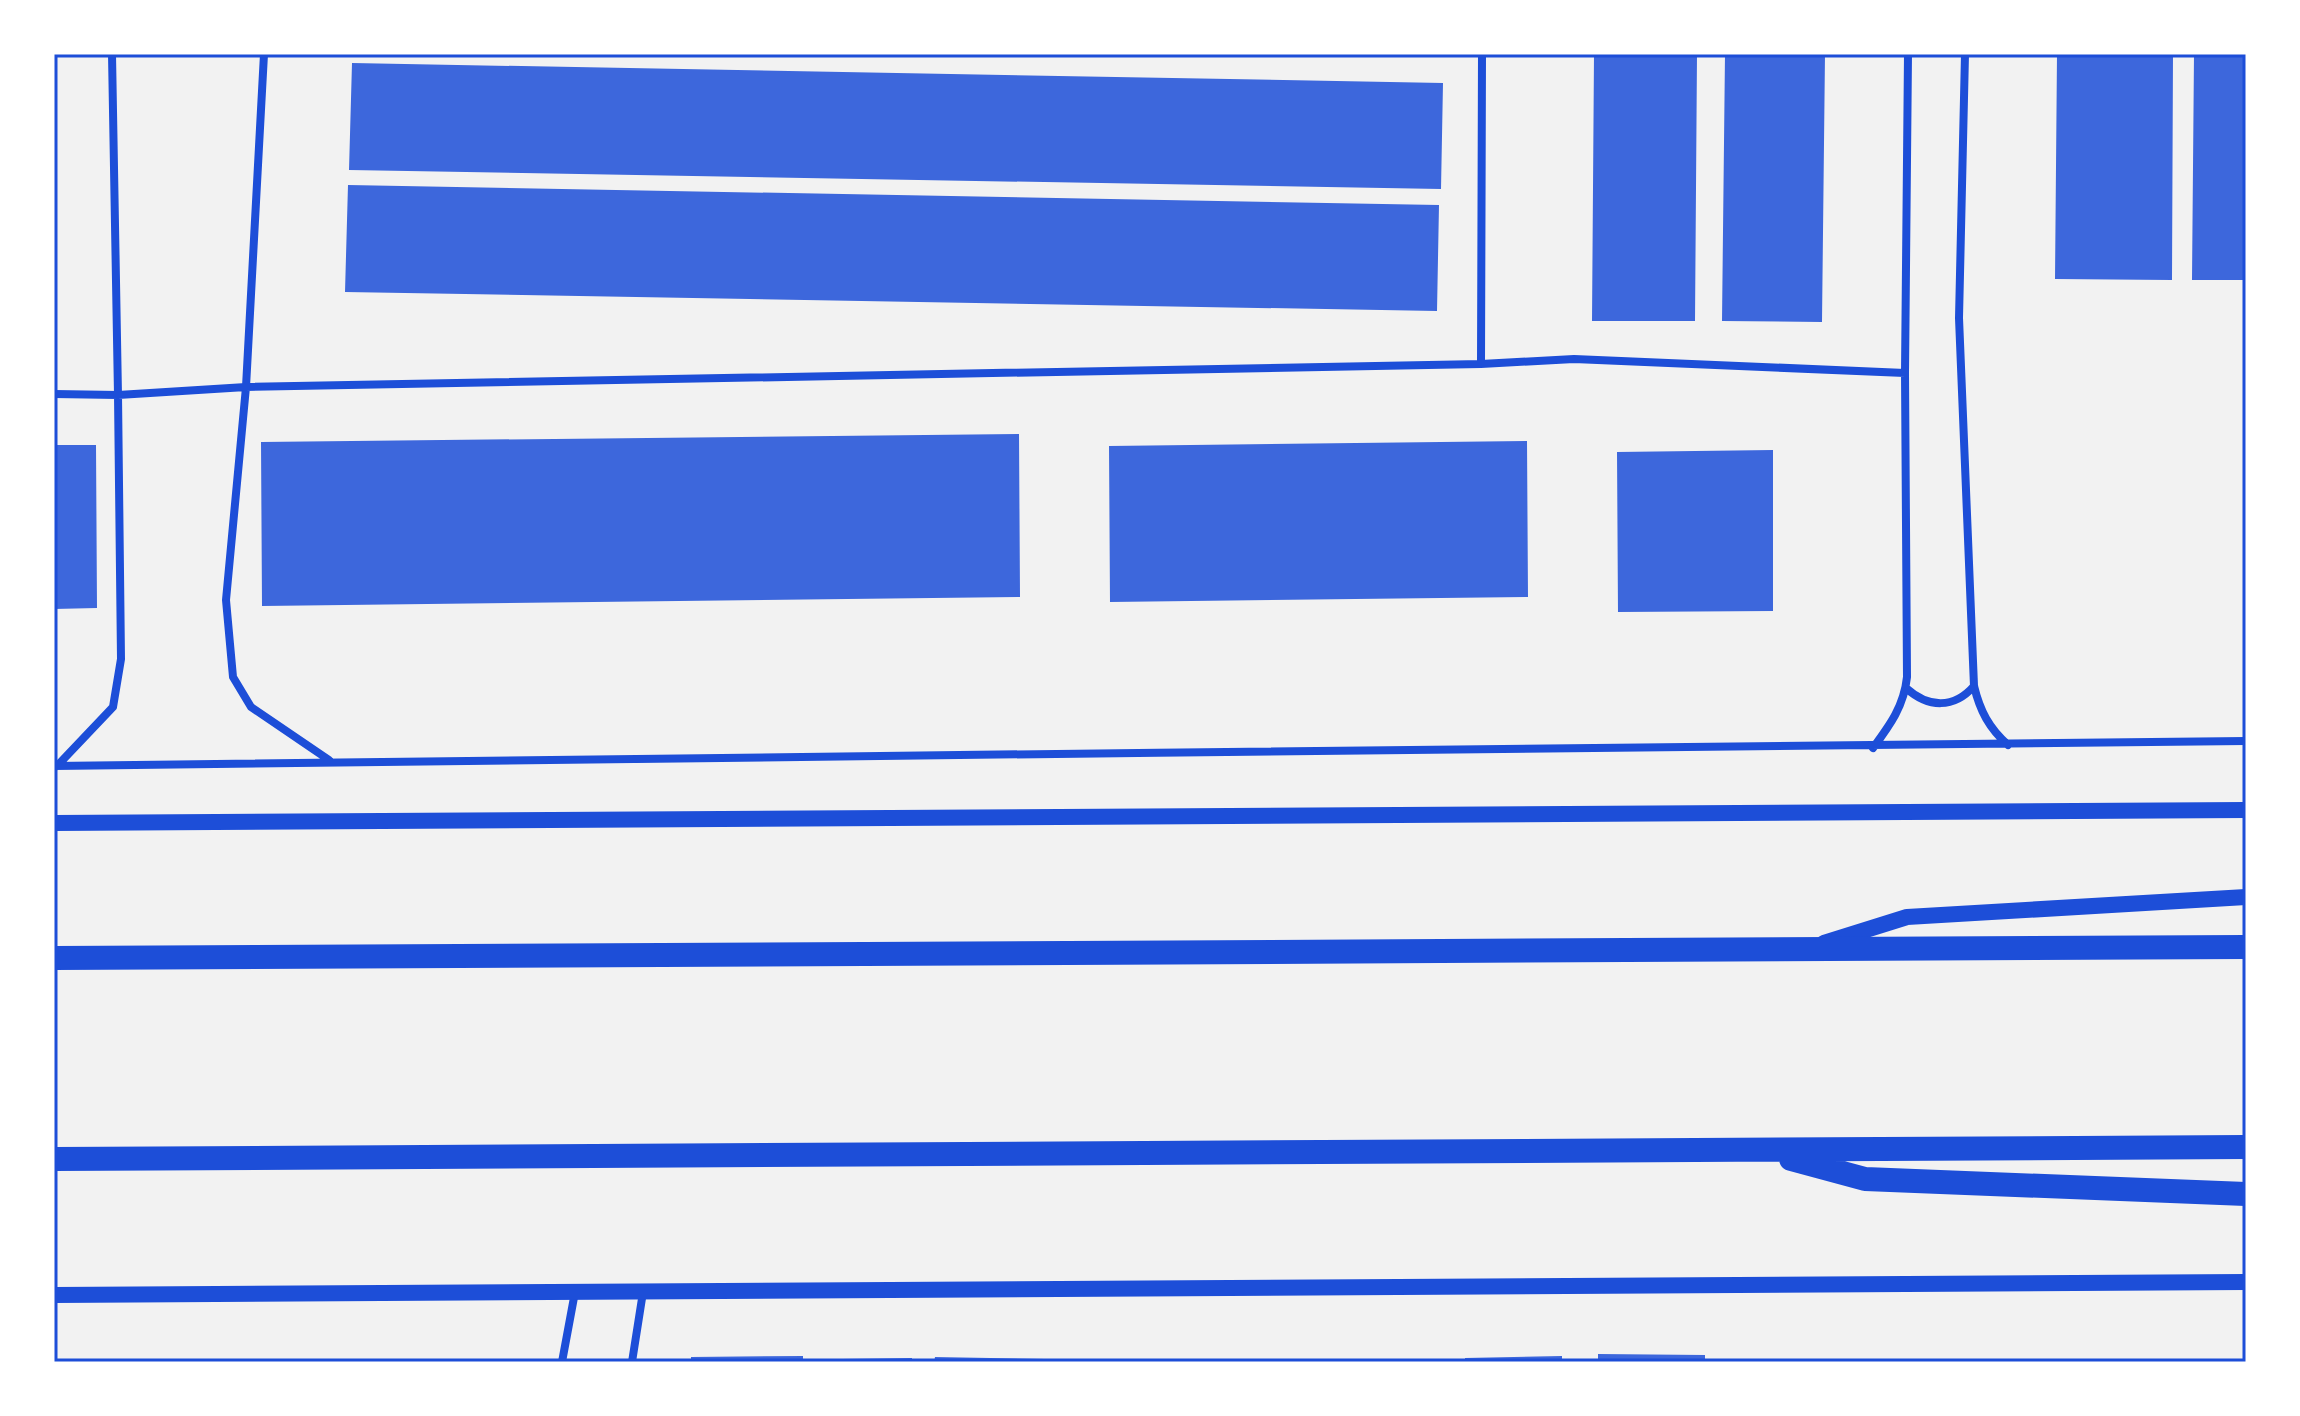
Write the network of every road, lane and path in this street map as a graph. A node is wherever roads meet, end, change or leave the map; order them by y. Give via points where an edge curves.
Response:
1 (112, 54) edge
2 (264, 54) edge
3 (1482, 54) edge
4 (1908, 54) edge
5 (1965, 54) edge
6 (1481, 364) junction
7 (1905, 373) junction
8 (246, 387) junction
9 (54, 394) edge
10 (118, 395) junction
11 (1974, 686) junction
12 (1906, 688) junction
13 (2246, 741) edge
14 (2009, 745) junction
15 (1873, 748) junction
16 (329, 760) junction
17 (55, 766) edge
18 (2246, 810) edge
19 (54, 823) edge
20 (2246, 897) edge
21 (2246, 947) edge
22 (1803, 950) junction
23 (54, 958) edge
24 (2246, 1147) edge
25 (1762, 1151) junction
26 (54, 1159) edge
27 (2246, 1194) edge
28 (2246, 1282) edge
29 (575, 1292) junction
30 (643, 1292) junction
31 (54, 1295) edge
32 (562, 1362) edge
33 (632, 1362) edge

1 - 10 street
2 - 8 street
3 - 6 street
4 - 7 street
5 - 11 street via 1959,318
6 - 7 street via 1574,359
6 - 8 street
7 - 12 street
8 - 10 street
8 - 16 street via 226,600 233,677 251,707
9 - 10 street
10 - 17 street via 121,659 113,707
11 - 12 street via 1960,699 1940,704 1922,700
11 - 14 street via 1984,718
12 - 15 street via 1893,722
13 - 14 street
14 - 15 street
15 - 16 street
16 - 17 street
18 - 19 main road
20 - 22 main road via 1907,917
21 - 22 highway
22 - 23 highway
24 - 25 highway
25 - 26 highway
25 - 27 highway via 1865,1179
28 - 30 main road
29 - 30 main road
29 - 31 main road
29 - 32 street
30 - 33 street

